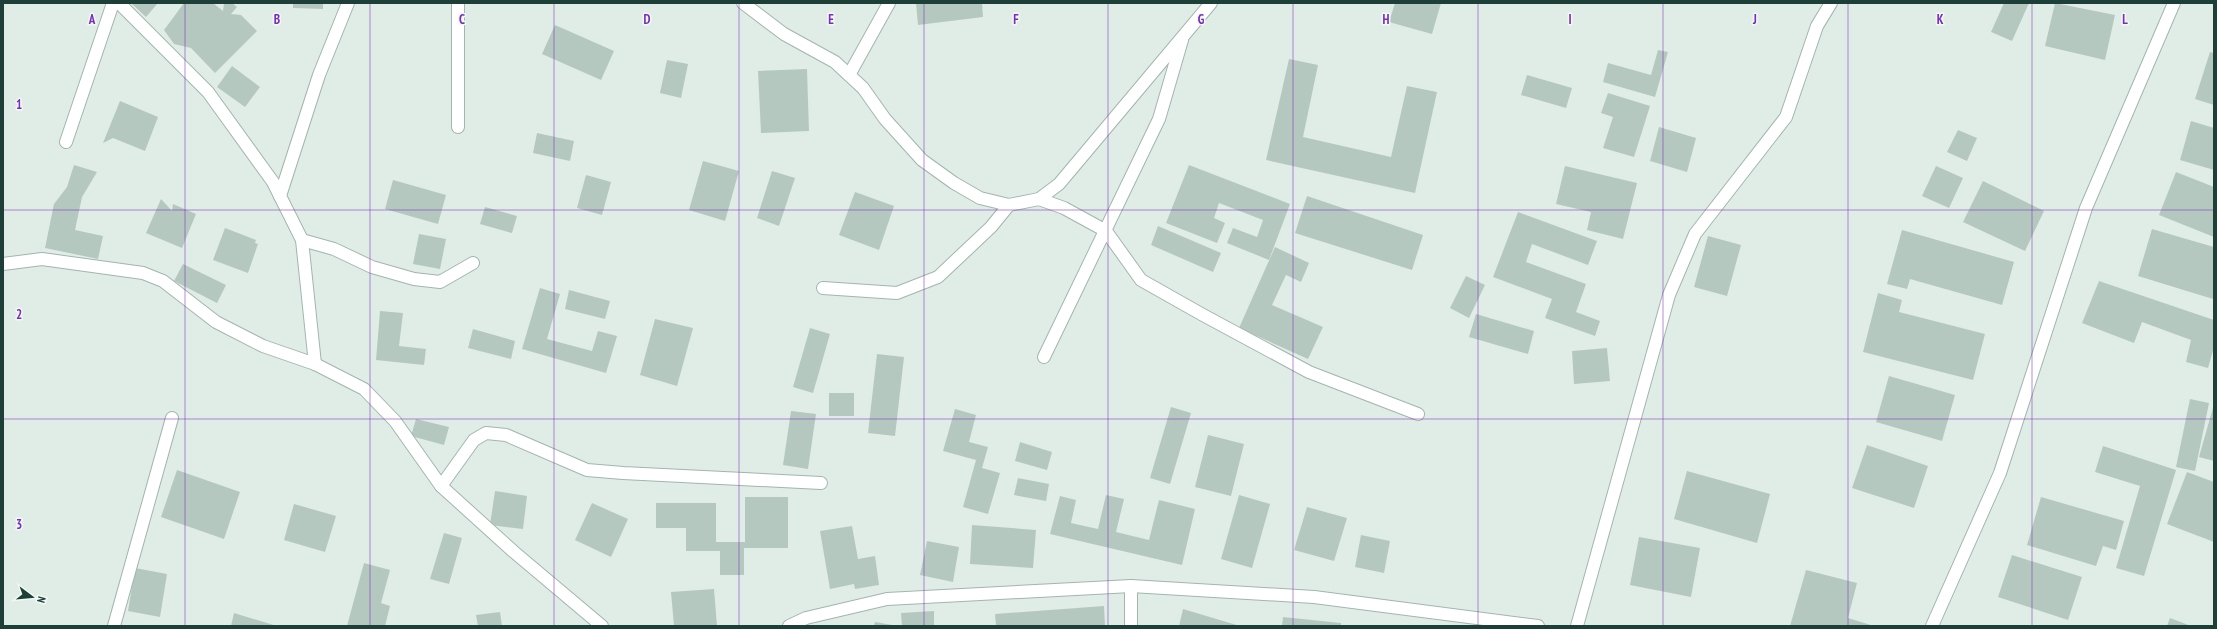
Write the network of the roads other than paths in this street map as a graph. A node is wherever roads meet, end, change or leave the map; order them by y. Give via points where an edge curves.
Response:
1 (113, 3) edge
2 (119, 3) edge
3 (348, 3) edge
4 (458, 3) edge
5 (743, 3) edge
6 (889, 3) edge
7 (1211, 3) edge
8 (1831, 3) edge
9 (2174, 3) edge
10 (1184, 35) junction
11 (849, 75) junction
12 (458, 127) dead end
13 (66, 142) dead end
14 (280, 196) junction
15 (1039, 199) junction
16 (1009, 205) junction
17 (1106, 231) junction
18 (302, 240) junction
19 (473, 263) dead end
20 (3, 264) edge
21 (823, 288) dead end
22 (1044, 357) dead end
23 (315, 364) junction
24 (1418, 414) dead end
25 (172, 418) dead end
26 (821, 483) dead end
27 (441, 486) junction
28 (1131, 586) junction
29 (114, 626) edge
30 (602, 626) edge
31 (789, 626) edge
32 (1131, 626) edge
33 (1538, 626) edge
34 (1577, 626) edge
35 (1932, 626) edge

1 - 13 street
2 - 14 street via 208,92 273,182
3 - 14 street via 319,75
4 - 12 street
5 - 11 street via 784,34 834,62
6 - 11 street
7 - 10 street
8 - 34 street via 1817,26 1786,117 1695,234 1668,295
9 - 35 street via 2086,208 2000,473
10 - 15 street via 1059,184
10 - 17 street via 1159,119
11 - 16 street via 863,88 885,119 922,160 980,198
14 - 18 street
15 - 16 street
15 - 17 street via 1064,208
16 - 21 street via 991,227 938,277 898,293
17 - 22 street
17 - 24 street via 1141,280 1309,372
18 - 19 street via 334,249 372,267 414,279 440,282
18 - 23 street
20 - 23 street via 42,259 143,273 162,281 216,322 263,346
23 - 27 street via 364,388 395,421
25 - 29 street
26 - 27 street via 587,470 506,434 486,433 474,440
27 - 30 street
28 - 31 street via 887,599 806,618
28 - 32 street
28 - 33 street via 1314,597

